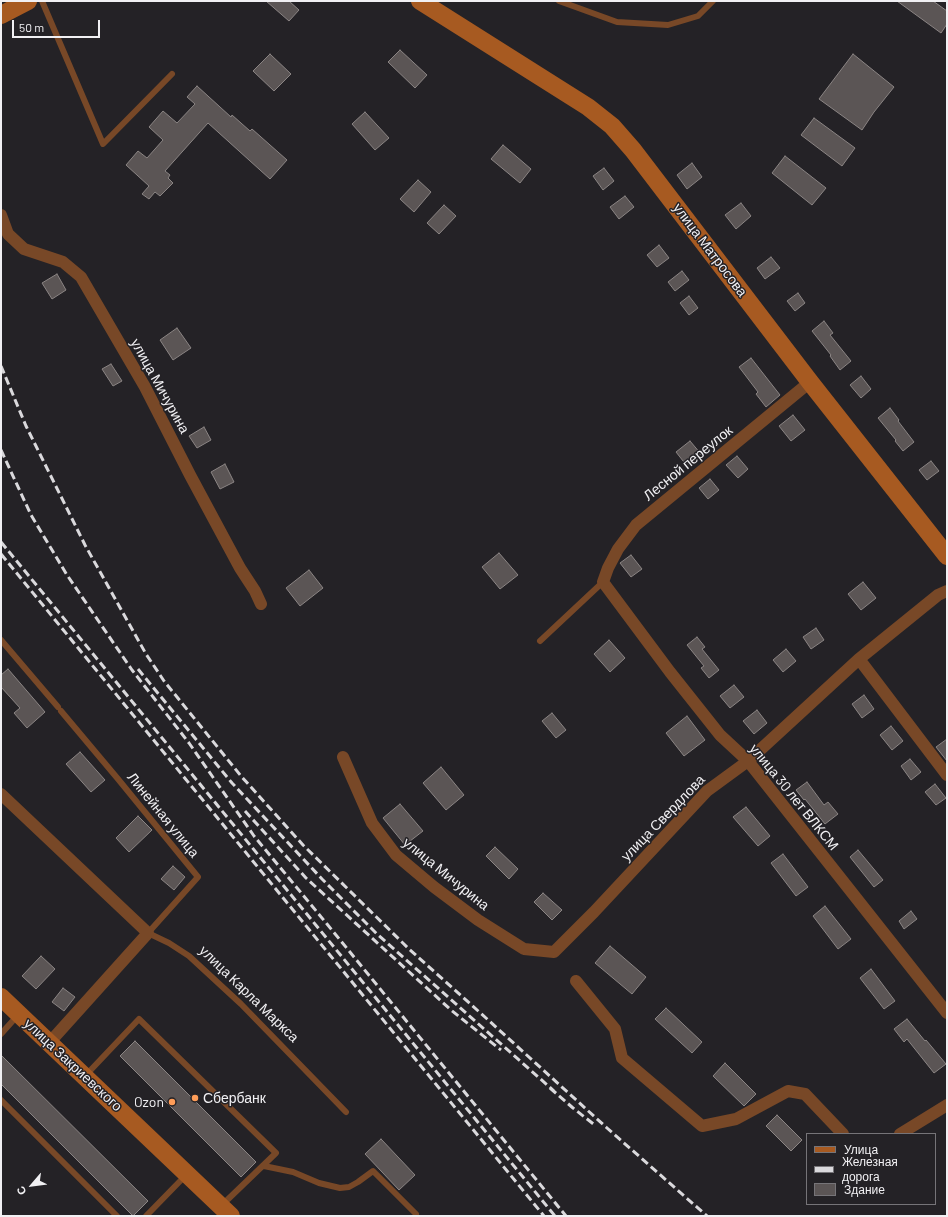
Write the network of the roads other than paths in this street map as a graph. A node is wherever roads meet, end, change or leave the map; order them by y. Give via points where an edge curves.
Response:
1 (28, 1) edge
2 (42, 1) edge
3 (420, 1) edge
4 (559, 1) edge
5 (713, 1) edge
6 (1, 15) edge
7 (172, 74) dead end
8 (1, 215) edge
9 (810, 382) junction
10 (947, 556) edge
11 (603, 582) junction
12 (947, 591) edge
13 (261, 604) dead end
14 (1, 640) edge
15 (540, 641) dead end
16 (859, 659) junction
17 (343, 757) dead end
18 (748, 761) junction
19 (947, 775) edge
20 (1, 794) edge
21 (148, 933) junction
22 (554, 952) joint
23 (576, 981) dead end
24 (1, 997) edge
25 (947, 1013) edge
26 (19, 1014) junction
27 (1, 1034) edge
28 (50, 1042) junction
29 (85, 1076) junction
30 (1, 1100) edge
31 (947, 1105) edge
32 (346, 1112) dead end
33 (842, 1133) edge
34 (902, 1133) edge
35 (264, 1166) junction
36 (188, 1174) junction
37 (226, 1211) edge
38 (416, 1214) dead end
39 (117, 1216) edge
40 (146, 1216) edge

1 - 6 street
2 - 7 lane via 103,144
3 - 9 street, улица Матросова via 588,107 612,126
4 - 5 lane via 617,22 668,25 698,16
8 - 13 street, улица Мичурина via 8,234 24,249 63,262 81,277 145,387
9 - 10 street, улица Матросова
9 - 11 street, Лесной переулок via 636,525 618,549
11 - 15 lane
11 - 18 street, улица 30 лет ВЛКСМ via 720,735
12 - 16 street, улица Свердлова via 938,595
14 - 21 lane, Линейная улица via 198,876
16 - 18 street, улица Свердлова
16 - 19 street
17 - 22 street, улица Мичурина via 372,823 396,855 478,920 524,949
18 - 22 street, улица Свердлова via 707,791
18 - 25 street, улица 30 лет ВЛКСМ
20 - 21 street, улица Карла Маркса
21 - 28 street
21 - 32 lane, улица Карла Маркса via 189,956 241,1004
23 - 33 street via 615,1029 622,1058 702,1126 736,1119 788,1090 805,1094
24 - 26 street, улица Закриевского
26 - 27 lane
26 - 28 street, улица Закриевского
28 - 29 street, улица Закриевского
29 - 35 lane via 139,1019 276,1153
29 - 36 street, улица Закриевского
30 - 39 lane
31 - 34 street
35 - 37 lane
35 - 38 lane via 293,1172 319,1184 340,1188 349,1187 373,1171
36 - 37 street, улица Закриевского
36 - 40 lane

